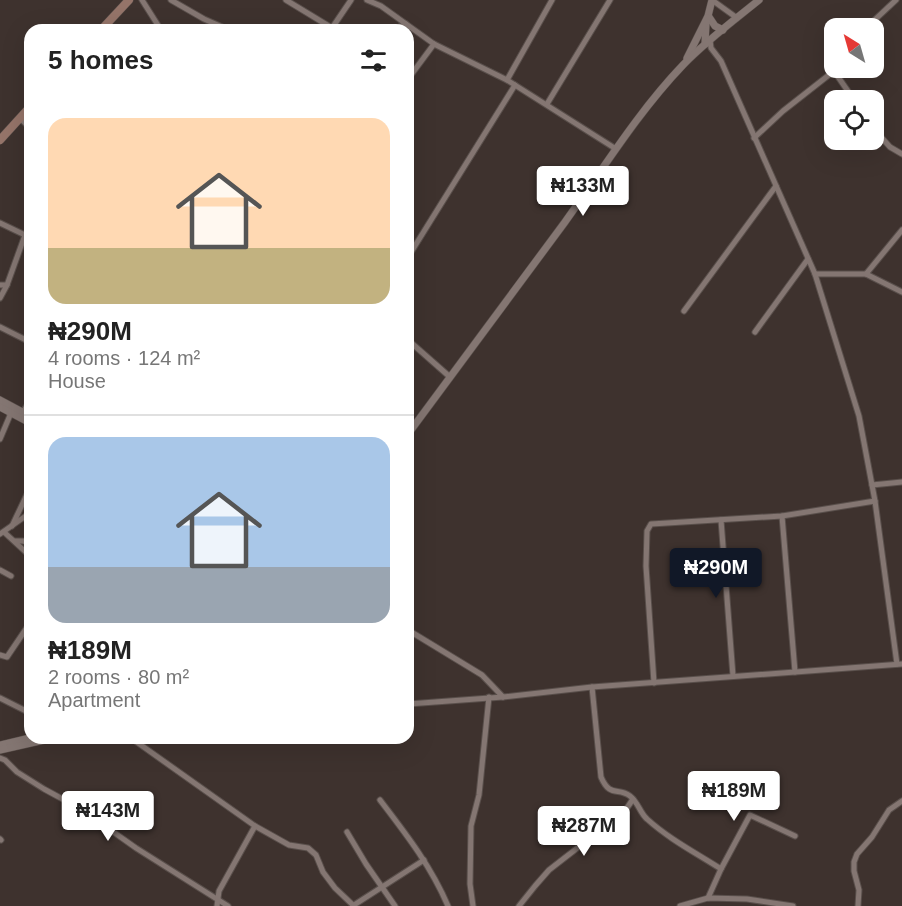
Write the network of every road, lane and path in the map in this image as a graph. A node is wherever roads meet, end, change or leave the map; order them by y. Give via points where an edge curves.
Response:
1 (129, 0) edge
2 (142, 0) edge
3 (171, 0) edge
4 (286, 0) edge
5 (351, 0) edge
6 (367, 0) edge
7 (552, 0) edge
8 (610, 0) edge
9 (712, 0) edge
10 (759, 0) edge
11 (896, 0) edge
12 (708, 15) junction
13 (737, 18) junction
14 (877, 18) edge
15 (107, 24) edge
16 (157, 24) edge
17 (214, 24) edge
18 (325, 24) edge
19 (335, 24) edge
20 (406, 24) edge
21 (414, 30) edge
22 (723, 30) junction
23 (434, 44) junction
24 (709, 44) junction
25 (684, 64) junction
26 (414, 71) edge
27 (825, 78) edge
28 (507, 80) junction
29 (515, 85) junction
30 (547, 104) junction
31 (24, 114) edge
32 (20, 118) junction
33 (24, 122) edge
34 (754, 138) junction
35 (0, 140) edge
36 (884, 140) edge
37 (616, 149) junction
38 (902, 154) edge
39 (776, 186) junction
40 (0, 223) edge
41 (902, 230) edge
42 (24, 235) edge
43 (24, 238) edge
44 (22, 244) joint
45 (414, 247) edge
46 (808, 259) junction
47 (815, 274) junction
48 (866, 274) junction
49 (3, 285) edge
50 (902, 292) edge
51 (0, 298) edge
52 (684, 311) dead end
53 (0, 327) edge
54 (755, 332) dead end
55 (24, 339) edge
56 (414, 345) edge
57 (450, 377) junction
58 (0, 400) edge
59 (0, 407) edge
60 (24, 412) edge
61 (11, 413) junction
62 (24, 420) edge
63 (414, 426) edge
64 (0, 439) edge
65 (902, 482) edge
66 (872, 485) junction
67 (24, 501) edge
68 (875, 501) junction
69 (782, 516) junction
70 (24, 517) edge
71 (722, 520) junction
72 (12, 526) junction
73 (2, 533) edge
74 (15, 541) junction
75 (24, 541) edge
76 (24, 550) edge
77 (0, 570) edge
78 (11, 576) dead end
79 (24, 632) edge
80 (414, 635) edge
81 (0, 656) edge
82 (899, 664) edge
83 (795, 672) junction
84 (733, 676) junction
85 (654, 683) junction
86 (592, 687) junction
87 (500, 697) junction
88 (0, 698) edge
89 (489, 698) junction
90 (414, 704) edge
91 (24, 709) edge
92 (24, 739) edge
93 (26, 744) edge
94 (139, 744) edge
95 (0, 745) edge
96 (0, 750) edge
97 (0, 758) edge
98 (633, 799) junction
99 (380, 800) dead end
100 (902, 801) edge
101 (895, 806) junction
102 (902, 808) edge
103 (255, 826) junction
104 (347, 832) dead end
105 (795, 836) dead end
106 (424, 860) junction
107 (721, 869) junction
108 (382, 887) junction
109 (708, 898) junction
110 (218, 903) edge
111 (228, 906) edge
112 (354, 906) edge
113 (395, 906) edge
114 (448, 906) edge
115 (473, 906) edge
116 (519, 906) edge
117 (680, 906) edge
118 (793, 906) edge
119 (858, 906) edge

1 - 15 main road
2 - 16 street
3 - 17 street
4 - 18 street
5 - 19 street
6 - 20 street
7 - 28 street
8 - 30 street
9 - 12 street
9 - 13 street
10 - 13 street
11 - 14 street
12 - 22 street
12 - 24 street
12 - 25 street
13 - 22 street
21 - 23 street
22 - 24 street
23 - 26 street
23 - 28 street
24 - 25 street
24 - 34 street
25 - 37 street
27 - 34 street
28 - 29 street
29 - 30 street
29 - 45 street
30 - 37 street
31 - 32 main road
32 - 33 street
32 - 35 main road
34 - 39 street
36 - 38 street
37 - 57 street
39 - 46 street
39 - 52 street
40 - 42 street
41 - 48 street
43 - 44 street
44 - 49 street
46 - 47 street
46 - 54 street
47 - 48 street
47 - 66 street via 859,416
48 - 50 street
49 - 51 street
53 - 55 street
56 - 57 street
57 - 63 street
58 - 60 street
59 - 61 street
61 - 62 street
61 - 64 street
65 - 66 street
66 - 68 street
67 - 72 street
68 - 69 street
68 - 82 street
69 - 71 street
69 - 83 street
70 - 72 street
71 - 84 street
71 - 85 street via 648,527 646,566
72 - 73 street
73 - 74 street
74 - 75 street
74 - 76 street
77 - 78 street
79 - 81 street via 7,657
80 - 87 street via 474,669
82 - 83 street
83 - 84 street
84 - 85 street
85 - 86 street
86 - 87 street
86 - 98 street via 603,784
87 - 89 street
88 - 91 street
89 - 90 street
89 - 115 street via 479,795 471,826
92 - 95 street
93 - 96 street
94 - 103 street
97 - 110 street
98 - 107 street via 649,820
98 - 116 street via 626,811 549,870
99 - 106 street
100 - 101 street
101 - 102 street
101 - 119 street via 854,862
103 - 110 street via 219,891
103 - 112 street via 289,845 308,848 335,888
104 - 108 street
105 - 107 street via 750,815
106 - 108 street
106 - 114 street
107 - 109 street
108 - 112 street
108 - 113 street
109 - 117 street
109 - 118 street
110 - 111 street

